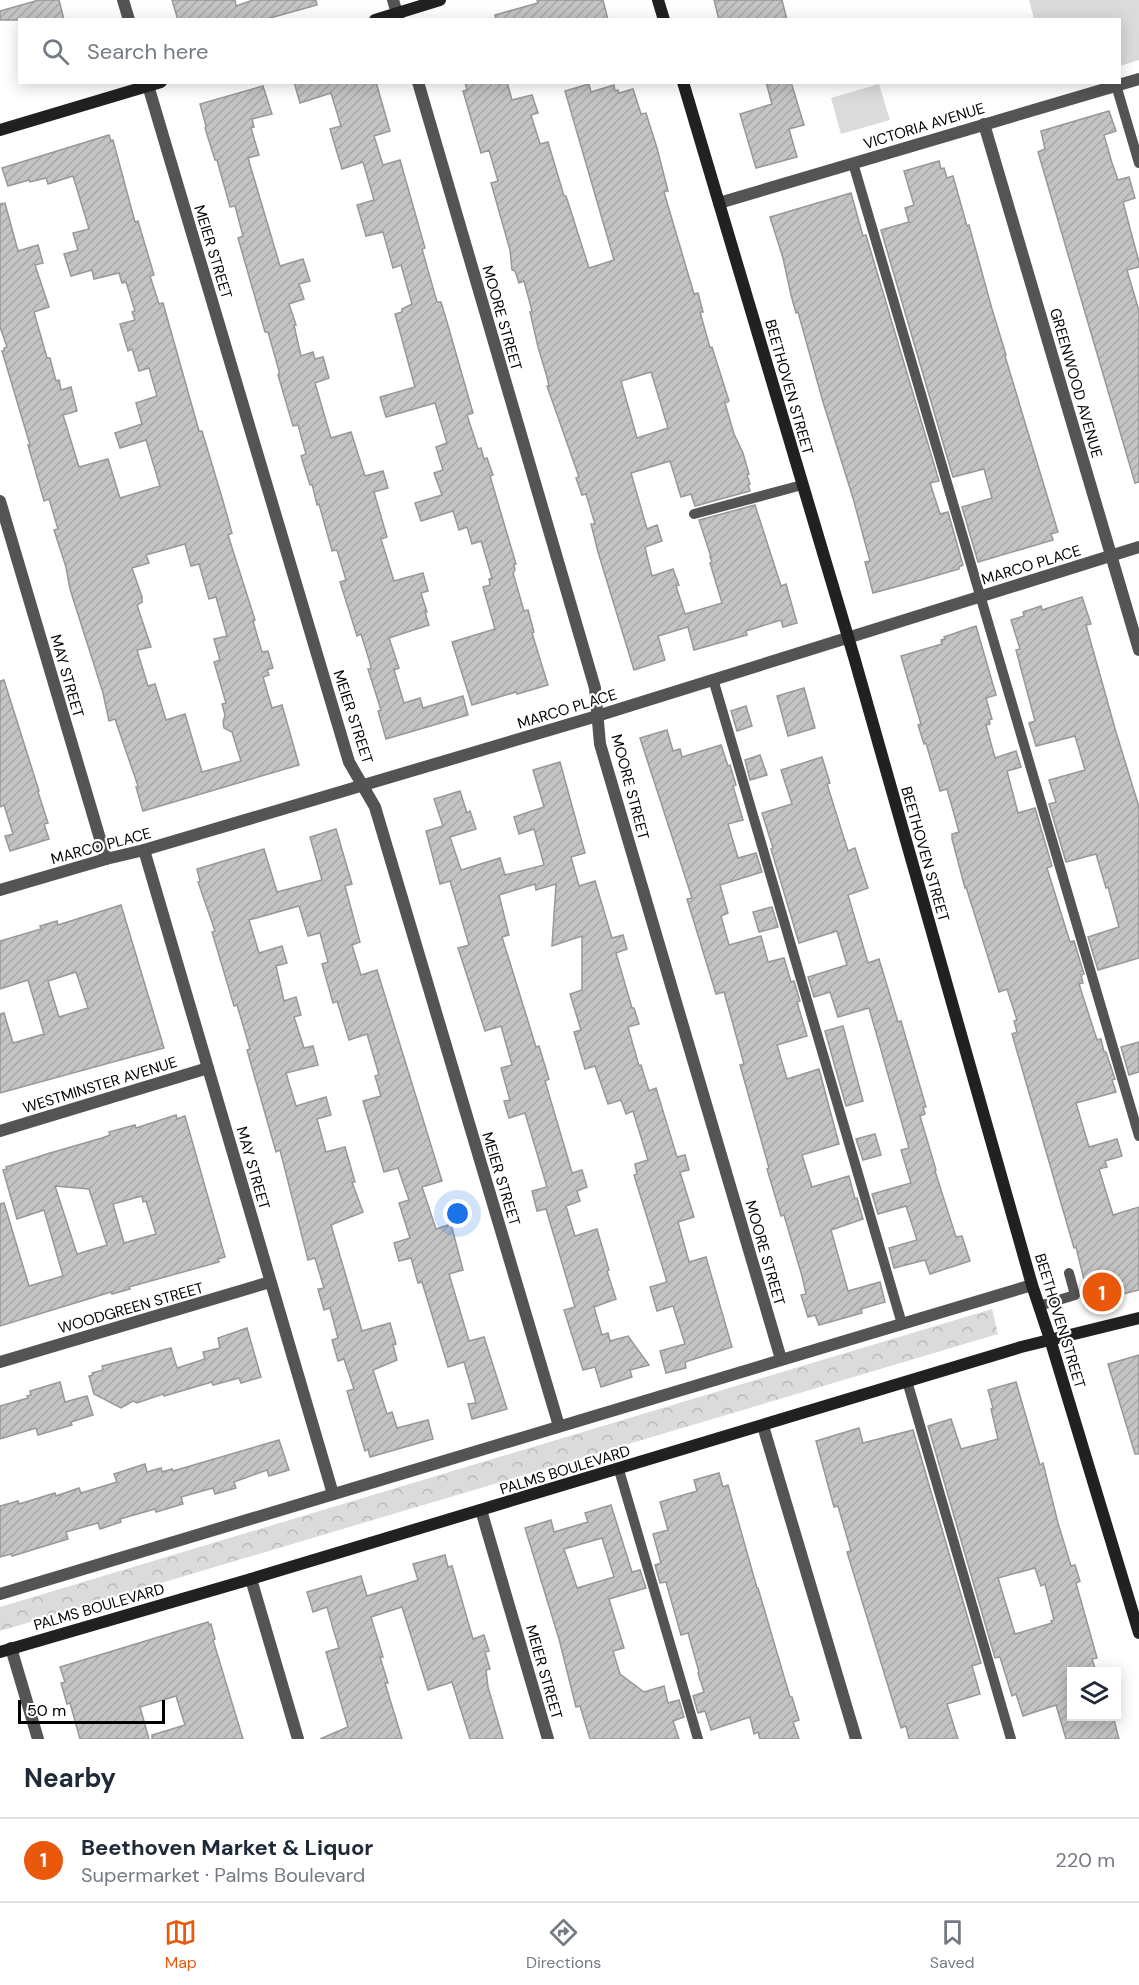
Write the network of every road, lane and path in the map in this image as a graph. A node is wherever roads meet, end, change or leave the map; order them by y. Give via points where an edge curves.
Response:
1 (123, 0) edge
2 (393, 0) edge
3 (440, 0) edge
4 (658, 0) edge
5 (398, 16) edge
6 (128, 18) edge
7 (663, 18) edge
8 (1139, 79) edge
9 (152, 84) edge
10 (419, 84) edge
11 (684, 84) edge
12 (1120, 84) edge
13 (1121, 84) edge
14 (1116, 85) junction
15 (984, 124) junction
16 (0, 130) edge
17 (853, 163) junction
18 (1139, 164) edge
19 (719, 203) junction
20 (802, 485) junction
21 (0, 501) edge
22 (694, 514) dead end
23 (1139, 547) edge
24 (1111, 555) junction
25 (980, 596) junction
26 (848, 637) junction
27 (1139, 650) edge
28 (713, 679) junction
29 (597, 716) junction
30 (362, 785) junction
31 (144, 850) junction
32 (106, 859) junction
33 (0, 890) edge
34 (208, 1068) junction
35 (0, 1131) edge
36 (1139, 1136) edge
37 (1069, 1273) dead end
38 (270, 1282) junction
39 (1032, 1285) junction
40 (1039, 1306) junction
41 (1139, 1318) edge
42 (902, 1324) junction
43 (1050, 1339) junction
44 (781, 1359) junction
45 (0, 1362) edge
46 (907, 1381) junction
47 (559, 1426) junction
48 (763, 1426) junction
49 (619, 1470) junction
50 (333, 1494) junction
51 (481, 1510) junction
52 (251, 1579) junction
53 (0, 1594) edge
54 (1139, 1634) edge
55 (6, 1650) edge
56 (38, 1739) edge
57 (298, 1739) edge
58 (548, 1739) edge
59 (698, 1739) edge
60 (856, 1739) edge
61 (1011, 1739) edge

1 - 6 street
2 - 5 street
3 - 5 street
4 - 7 street
8 - 13 street, VICTORIA AVENUE
9 - 16 street
9 - 30 street, MEIER STREET via 349,762
10 - 29 street, MOORE STREET via 595,688
11 - 19 street, BEETHOVEN STREET
12 - 14 street, VICTORIA AVENUE
14 - 15 street, VICTORIA AVENUE
14 - 18 lane
15 - 17 street, VICTORIA AVENUE
15 - 24 street, GREENWOOD AVENUE
17 - 19 street, VICTORIA AVENUE
17 - 25 lane
19 - 20 street, BEETHOVEN STREET
20 - 22 lane
20 - 26 street, BEETHOVEN STREET
21 - 32 street, MAY STREET
23 - 24 street, MARCO PLACE
24 - 25 street, MARCO PLACE
24 - 27 street, GREENWOOD AVENUE
25 - 26 street, MARCO PLACE
25 - 36 lane
26 - 28 street, MARCO PLACE
26 - 39 street, BEETHOVEN STREET
28 - 29 street, MARCO PLACE
28 - 42 lane
29 - 30 street, MARCO PLACE
29 - 44 street, MOORE STREET via 600,744
30 - 31 street, MARCO PLACE
30 - 47 street, MEIER STREET via 375,807
31 - 32 street, MARCO PLACE
31 - 34 street, MAY STREET
32 - 33 street, MARCO PLACE
34 - 35 street, WESTMINSTER AVENUE
34 - 38 street, MAY STREET
37 - 40 lane via 1075,1295
38 - 45 street, WOODGREEN STREET
38 - 50 street, MAY STREET
39 - 40 street, BEETHOVEN STREET
39 - 42 street
40 - 43 street, BEETHOVEN STREET
41 - 43 street, PALMS BOULEVARD
42 - 44 street
43 - 46 street, PALMS BOULEVARD
43 - 54 street, BEETHOVEN STREET
44 - 47 street
46 - 48 street, PALMS BOULEVARD
46 - 61 lane
47 - 50 street
48 - 49 street, PALMS BOULEVARD
48 - 60 street
49 - 51 street, PALMS BOULEVARD
49 - 59 lane
50 - 53 street
51 - 52 street, PALMS BOULEVARD
51 - 58 street, MEIER STREET
52 - 55 street, PALMS BOULEVARD
52 - 57 street
55 - 56 street

